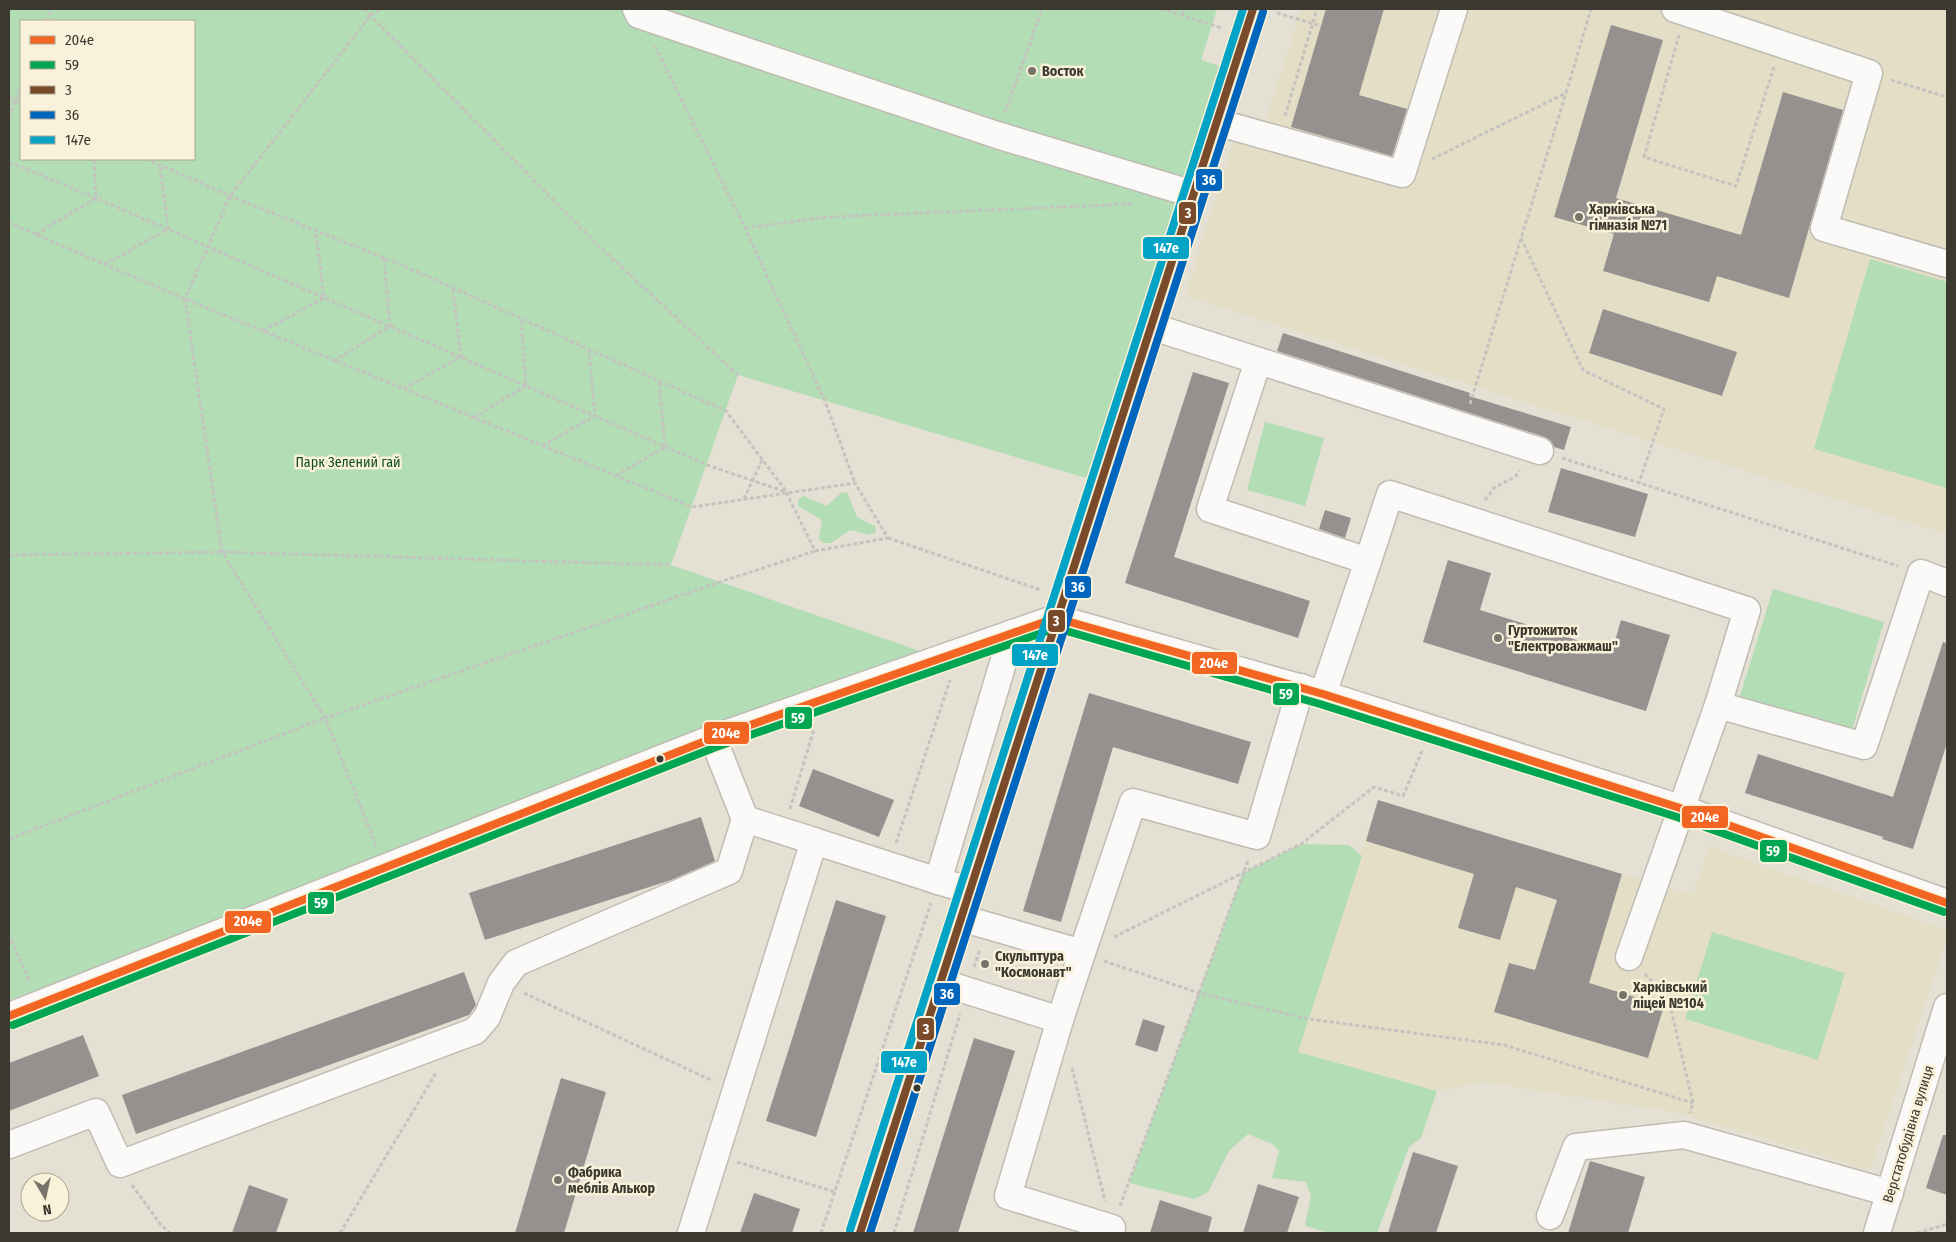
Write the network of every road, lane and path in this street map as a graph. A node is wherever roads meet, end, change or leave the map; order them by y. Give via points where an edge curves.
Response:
1 (364, 9) edge
2 (381, 9) edge
3 (1042, 9) edge
4 (1161, 9) edge
5 (1185, 9) edge
6 (1317, 9) edge
7 (1454, 9) edge
8 (1590, 9) edge
9 (1262, 10) edge
10 (1680, 10) edge
11 (637, 12) edge
12 (371, 15) junction
13 (1182, 16) junction
14 (1312, 24) junction
15 (1321, 26) dead end
16 (1223, 28) dead end
17 (1782, 44) junction
18 (1869, 73) junction
19 (20, 88) edge
20 (1566, 93) junction
21 (1947, 97) edge
22 (9, 98) edge
23 (15, 101) junction
24 (20, 103) edge
25 (9, 117) edge
26 (1216, 122) junction
27 (996, 135) junction
28 (1278, 140) junction
29 (94, 160) edge
30 (148, 160) edge
31 (9, 162) edge
32 (160, 165) junction
33 (1402, 174) junction
34 (1193, 194) junction
35 (230, 196) junction
36 (96, 198) junction
37 (1136, 204) dead end
38 (9, 223) edge
39 (745, 228) junction
40 (168, 229) junction
41 (316, 230) junction
42 (36, 235) junction
43 (1521, 238) junction
44 (208, 247) junction
45 (384, 258) junction
46 (1947, 264) edge
47 (104, 265) junction
48 (453, 288) junction
49 (324, 298) junction
50 (185, 299) junction
51 (521, 318) junction
52 (390, 326) junction
53 (1150, 326) junction
54 (263, 331) junction
55 (589, 350) junction
56 (460, 357) junction
57 (334, 360) junction
58 (1258, 360) junction
59 (738, 375) dead end
60 (659, 381) junction
61 (526, 386) junction
62 (402, 388) junction
63 (596, 416) junction
64 (473, 418) junction
65 (1463, 426) junction
66 (542, 446) junction
67 (665, 447) junction
68 (1536, 450) junction
69 (762, 460) junction
70 (616, 476) junction
71 (752, 480) junction
72 (855, 483) junction
73 (1639, 483) junction
74 (786, 492) junction
75 (744, 499) junction
76 (1469, 520) junction
77 (888, 538) junction
78 (815, 551) junction
79 (222, 552) junction
80 (9, 555) edge
81 (1368, 561) junction
82 (671, 565) dead end
83 (1921, 573) junction
84 (1947, 582) edge
85 (1042, 590) dead end
86 (1056, 618) junction
87 (1012, 633) junction
88 (952, 675) dead end
89 (1312, 691) junction
90 (1718, 705) junction
91 (325, 718) junction
92 (816, 723) dead end
93 (713, 738) junction
94 (1423, 750) dead end
95 (1680, 808) junction
96 (788, 815) dead end
97 (745, 819) junction
98 (1256, 836) junction
99 (9, 838) edge
100 (814, 841) junction
101 (894, 848) dead end
102 (378, 850) dead end
103 (1243, 873) junction
104 (938, 881) junction
105 (970, 890) junction
106 (1947, 902) edge
107 (960, 918) junction
108 (9, 935) edge
109 (1082, 953) junction
110 (1629, 956) joint
111 (940, 982) junction
112 (30, 983) dead end
113 (501, 983) junction
114 (1199, 993) junction
115 (1947, 1007) edge
116 (9, 1016) edge
117 (1060, 1020) junction
118 (440, 1066) dead end
119 (1072, 1067) dead end
120 (735, 1091) junction
121 (9, 1145) edge
122 (715, 1155) junction
123 (120, 1164) junction
124 (835, 1192) junction
125 (1890, 1193) junction
126 (1550, 1216) dead end
127 (1947, 1224) edge
128 (1111, 1231) edge
129 (170, 1233) edge
130 (340, 1233) edge
131 (691, 1233) edge
132 (821, 1233) edge
133 (860, 1233) edge
134 (1877, 1233) edge
135 (1917, 1233) edge

1 - 12 path
2 - 12 path
3 - 27 path
4 - 13 path
5 - 13 path
6 - 14 path
7 - 33 street
8 - 20 path
9 - 14 path
9 - 26 street
10 - 17 street
10 - 17 path via 1644,157 1736,186
11 - 27 street
11 - 39 path
12 - 35 path
12 - 59 path via 602,249
13 - 16 path
14 - 15 path
14 - 28 path
17 - 18 street
18 - 21 path
18 - 46 street via 1824,228
19 - 23 path
20 - 33 path
20 - 43 path
22 - 23 path
23 - 24 path
23 - 25 path
26 - 28 street
26 - 34 street
27 - 34 street
28 - 33 street
29 - 36 path
30 - 32 path
31 - 36 path
32 - 35 path
32 - 40 path
34 - 53 street
35 - 41 path
35 - 44 path
36 - 40 path
36 - 42 path
37 - 39 path via 827,216
38 - 42 path
39 - 72 path via 825,401
40 - 44 path
40 - 47 path
41 - 45 path
41 - 49 path
42 - 47 path
43 - 65 path
43 - 73 path via 1583,370 1664,409
44 - 49 path
44 - 50 path
45 - 48 path
45 - 52 path
47 - 50 path
48 - 51 path
48 - 56 path
49 - 52 path
49 - 54 path
50 - 54 path
50 - 79 path
51 - 55 path
51 - 61 path
52 - 56 path
52 - 57 path
53 - 58 street
53 - 86 street
54 - 57 path
55 - 60 path
55 - 63 path
56 - 61 path
56 - 62 path
57 - 62 path
58 - 65 street
58 - 81 street via 1210,509
60 - 67 path
60 - 69 path via 726,411
61 - 63 path
61 - 64 path
62 - 64 path
63 - 66 path
63 - 67 path
64 - 66 path
65 - 68 street
66 - 70 path
67 - 70 path
67 - 71 path
68 - 73 path
68 - 76 path via 1516,476 1494,488
69 - 71 path
69 - 74 path
70 - 75 path via 692,507
71 - 74 path
71 - 75 path
72 - 74 path
72 - 77 path
73 - 83 path
74 - 75 path
74 - 78 path
76 - 81 street via 1390,494
76 - 90 street via 1747,610
77 - 78 path
77 - 85 path
78 - 91 path
79 - 80 path
79 - 82 path
79 - 91 path
81 - 89 street
83 - 84 street
83 - 90 street via 1864,746
86 - 87 street
86 - 89 street
86 - 105 street
87 - 93 street
87 - 104 street
88 - 101 path
89 - 95 street
89 - 98 street
90 - 95 street
91 - 99 path
91 - 102 path
92 - 96 path
93 - 97 street
93 - 116 street
94 - 103 path via 1403,796 1374,787 1302,844
95 - 106 street
95 - 110 street
97 - 100 street
97 - 113 street via 729,871 516,963
98 - 103 path
98 - 109 street via 1133,802
100 - 104 street
100 - 120 street
103 - 109 path
103 - 114 path
104 - 105 street
104 - 124 path
105 - 107 street
107 - 109 street
107 - 111 street
108 - 112 path
109 - 114 path
109 - 117 street
110 - 114 path via 1669,1001 1693,1103 1504,1045 1309,1019
111 - 117 street
111 - 133 street
113 - 120 path
113 - 123 street via 487,1017 476,1031
114 - 128 path
115 - 125 street, Верстатобудівна вулиця
117 - 128 street via 1008,1196
118 - 130 path
119 - 128 path
120 - 122 street
121 - 123 street via 96,1112
122 - 124 path
122 - 131 street
123 - 129 path via 135,1191
124 - 132 path
125 - 126 street via 1684,1135 1576,1147
125 - 134 street, Верстатобудівна вулиця
127 - 135 path

